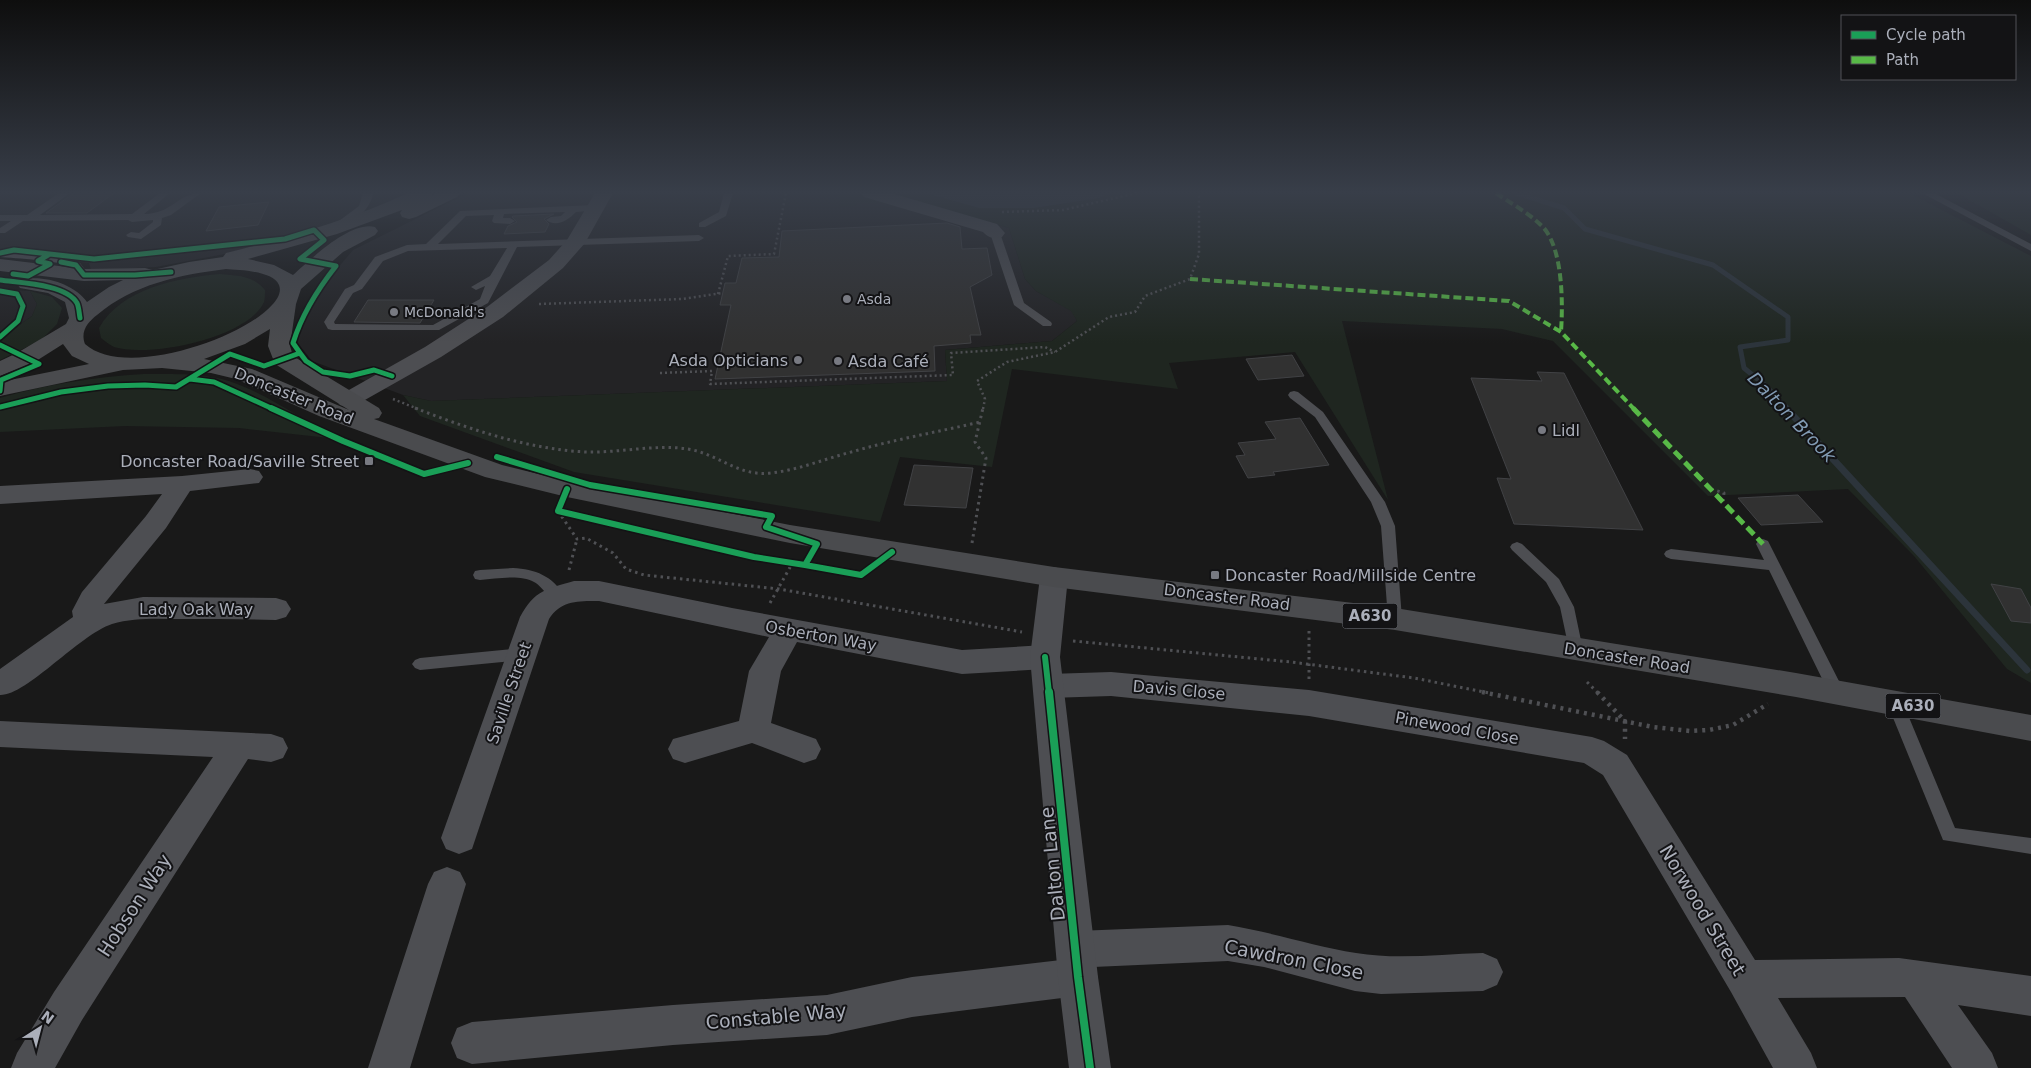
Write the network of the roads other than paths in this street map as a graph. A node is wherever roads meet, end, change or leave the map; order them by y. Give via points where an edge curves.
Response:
1 (284, 243) edge
2 (345, 243) edge
3 (433, 243) edge
4 (575, 243) junction
5 (579, 243) edge
6 (999, 243) edge
7 (513, 245) junction
8 (429, 247) junction
9 (0, 254) edge
10 (0, 265) edge
11 (203, 265) junction
12 (171, 272) junction
13 (84, 275) junction
14 (494, 278) junction
15 (0, 280) edge
16 (476, 287) dead end
17 (288, 296) junction
18 (77, 323) junction
19 (1047, 324) dead end
20 (157, 361) junction
21 (124, 363) junction
22 (0, 368) edge
23 (0, 389) edge
24 (1294, 395) dead end
25 (348, 400) junction
26 (428, 447) junction
27 (250, 477) dead end
28 (182, 484) junction
29 (0, 494) edge
30 (1763, 544) dead end
31 (1517, 547) dead end
32 (1671, 554) dead end
33 (1774, 566) junction
34 (480, 575) dead end
35 (1054, 577) junction
36 (560, 595) junction
37 (276, 610) dead end
38 (1395, 619) junction
39 (88, 622) junction
40 (789, 630) junction
41 (1575, 650) junction
42 (522, 654) junction
43 (1047, 660) junction
44 (420, 664) dead end
45 (1, 691) edge
46 (1837, 693) junction
47 (1309, 703) joint
48 (1895, 703) junction
49 (2031, 728) edge
50 (753, 730) junction
51 (0, 734) edge
52 (685, 749) dead end
53 (804, 749) dead end
54 (1610, 761) joint
55 (459, 838) dead end
56 (2031, 846) edge
57 (447, 884) dead end
58 (1077, 963) junction
59 (1483, 972) dead end
60 (1745, 979) junction
61 (1916, 979) junction
62 (2031, 996) edge
63 (472, 1043) dead end
64 (32, 1068) edge
65 (389, 1068) edge
66 (1090, 1068) edge
67 (1796, 1068) edge
68 (1977, 1068) edge

1 - 11 main road
2 - 17 main road
3 - 8 lane
4 - 5 lane
4 - 7 lane
4 - 25 street via 556,264 510,300 433,352
6 - 19 lane via 1019,305
7 - 8 lane
7 - 14 lane
8 - 14 lane via 407,248 378,259 358,288 349,291 329,322 332,327 435,328 484,301
9 - 13 lane via 76,264
10 - 13 main road
11 - 12 main road
11 - 17 main road via 264,266 287,279
12 - 13 main road
12 - 18 main road via 108,297
14 - 16 lane
15 - 18 main road via 35,285 70,296 77,303
17 - 20 main road via 275,315 242,336 195,354
17 - 25 main road, Doncaster Road / A630 via 279,346 284,359
18 - 21 main road via 72,336 76,348 85,355
18 - 22 main road via 25,358
20 - 21 main road
20 - 26 main road, Doncaster Road / A630 via 211,366 244,374 328,411
21 - 23 main road
24 - 38 lane via 1319,415 1378,502 1388,526
25 - 26 main road, Doncaster Road / A630
26 - 35 main road, Doncaster Road / A630 via 494,471 565,505 790,534
27 - 28 street
28 - 29 street
28 - 39 street via 156,522 92,599 87,611
30 - 33 lane
31 - 41 lane via 1552,579 1567,607
32 - 33 lane
33 - 46 lane
34 - 36 lane via 532,574 543,579
35 - 38 main road, Doncaster Road / A630
35 - 43 street, Dalton Lane
36 - 40 street, Osberton Way via 574,591 599,591
36 - 42 street, Saville Street via 543,604
37 - 39 street, Lady Oak Way via 143,608 108,614
38 - 41 main road, Doncaster Road / A630
39 - 45 street, Lady Oak Way
40 - 43 street, Osberton Way via 962,662
40 - 50 street via 765,671
41 - 46 main road, Doncaster Road / A630
42 - 44 lane
42 - 55 street, Saville Street
43 - 47 street, Davis Close via 1111,684
43 - 58 street, Dalton Lane
46 - 48 main road, Doncaster Road / A630
47 - 54 street, Pinewood Close via 1592,751
48 - 49 main road, Doncaster Road / A630
48 - 56 lane via 1949,835
50 - 52 street
50 - 53 street
51 - 64 street, Hobson Way via 255,746 68,1006
54 - 60 street, Norwood Street
57 - 65 street
58 - 59 street, Cawdron Close via 1228,943 1355,972 1382,975
58 - 63 street, Constable Way via 827,1015
58 - 66 street, Dalton Lane
60 - 61 street
60 - 67 street, Norwood Street
61 - 62 street
61 - 68 street

